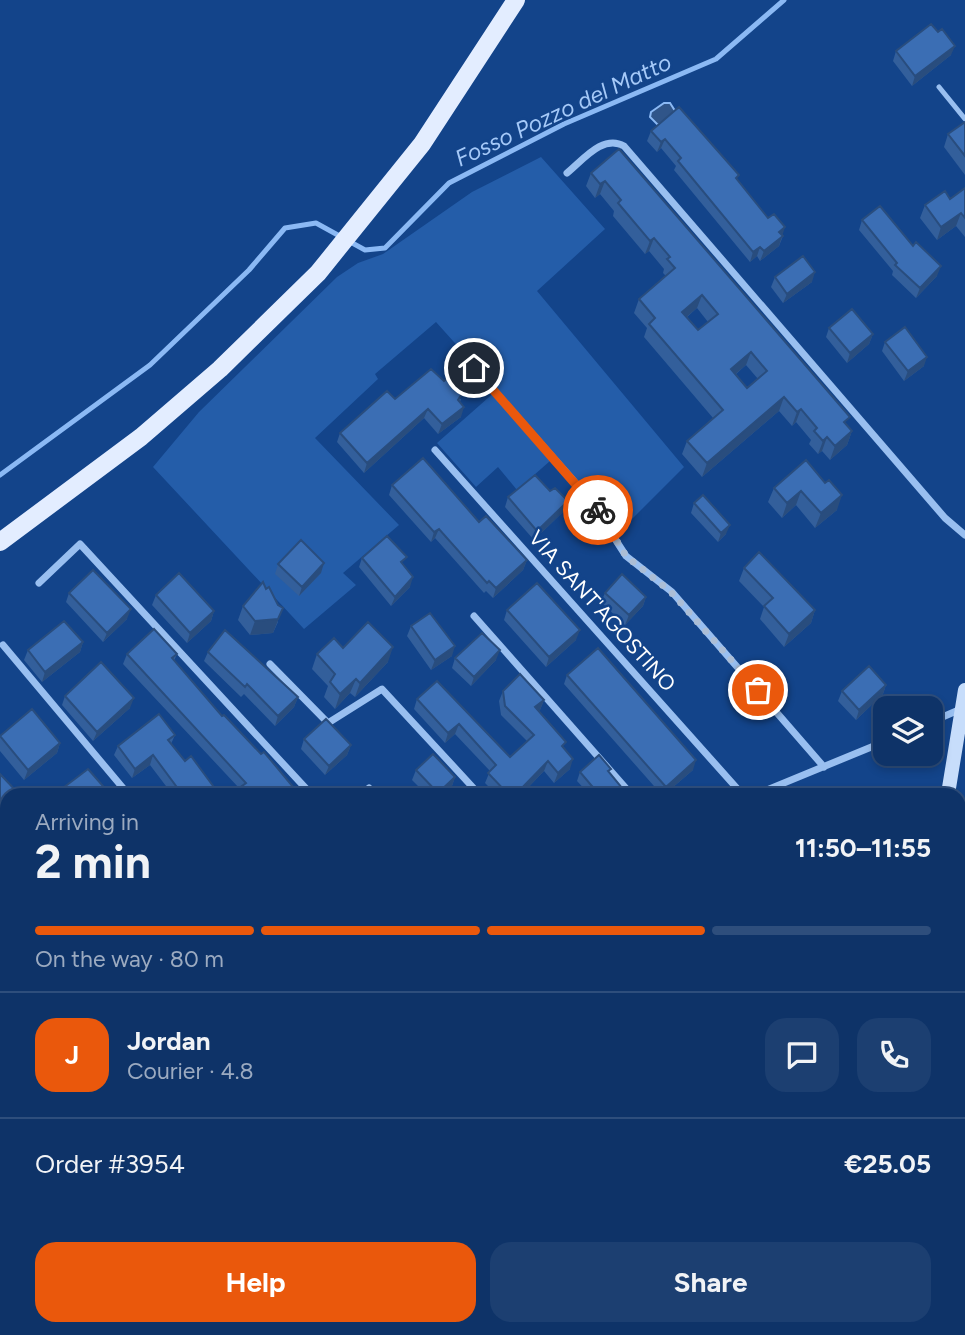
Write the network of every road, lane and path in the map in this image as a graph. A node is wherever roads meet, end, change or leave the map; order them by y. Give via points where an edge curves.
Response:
1 (516, 0) edge
2 (939, 87) dead end
3 (965, 119) edge
4 (568, 173) dead end
5 (474, 368) dead end
6 (435, 450) dead end
7 (57, 499) junction
8 (0, 533) edge
9 (965, 535) edge
10 (0, 542) edge
11 (0, 553) edge
12 (39, 583) dead end
13 (474, 616) dead end
14 (3, 645) dead end
15 (270, 664) dead end
16 (965, 690) edge
17 (961, 709) junction
18 (943, 717) edge
19 (873, 746) edge
20 (824, 766) junction
21 (123, 788) edge
22 (305, 788) edge
23 (473, 788) edge
24 (626, 788) edge
25 (737, 788) edge
26 (771, 788) edge
27 (949, 788) edge

1 - 7 main road via 432,131 318,273 210,378
2 - 3 lane
4 - 9 street via 602,145 624,146 945,518
5 - 20 street via 589,497 622,552 679,600
6 - 25 street, VIA SANT'AGOSTINO
7 - 8 main road
7 - 10 main road
7 - 11 main road
12 - 22 street via 80,544
13 - 24 street
14 - 21 street
15 - 23 street via 328,723 382,689
16 - 17 street
17 - 18 street
17 - 27 street
19 - 20 street
20 - 26 street

